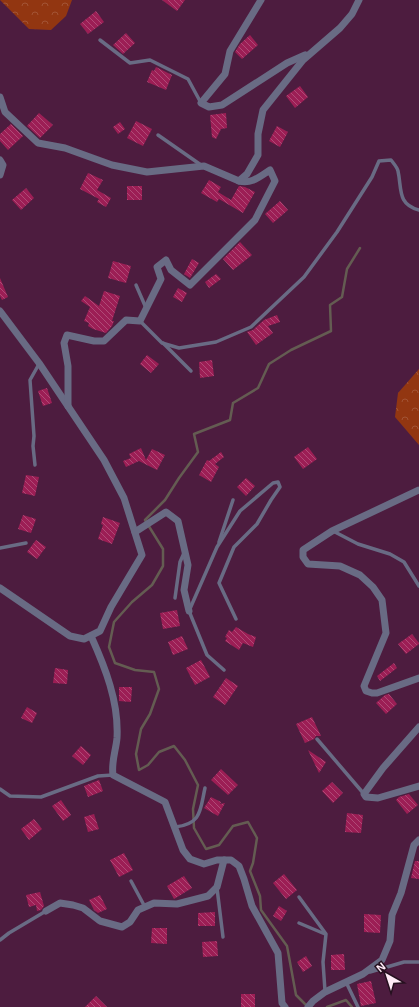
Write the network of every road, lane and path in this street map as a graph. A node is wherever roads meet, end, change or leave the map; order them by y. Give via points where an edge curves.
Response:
1 (261, 0) edge
2 (359, 0) edge
3 (100, 40) dead end
4 (311, 53) junction
5 (0, 97) edge
6 (201, 103) junction
7 (158, 135) dead end
8 (0, 160) edge
9 (204, 166) junction
10 (0, 174) edge
11 (239, 180) junction
12 (419, 210) edge
13 (136, 285) dead end
14 (146, 309) junction
15 (0, 311) edge
16 (140, 321) junction
17 (162, 343) junction
18 (39, 363) junction
19 (190, 371) dead end
20 (68, 407) junction
21 (35, 465) dead end
22 (419, 490) edge
23 (233, 500) dead end
24 (332, 531) junction
25 (135, 532) junction
26 (26, 543) dead end
27 (217, 547) junction
28 (0, 548) edge
29 (185, 550) junction
30 (419, 586) edge
31 (0, 588) edge
32 (175, 598) dead end
33 (189, 611) junction
34 (236, 619) dead end
35 (91, 636) junction
36 (224, 670) dead end
37 (419, 678) edge
38 (419, 727) edge
39 (317, 739) dead end
40 (113, 775) junction
41 (419, 786) edge
42 (205, 788) dead end
43 (0, 789) edge
44 (364, 794) junction
45 (175, 827) junction
46 (419, 840) edge
47 (224, 860) junction
48 (131, 880) dead end
49 (217, 887) junction
50 (299, 897) dead end
51 (145, 907) junction
52 (46, 911) joint
53 (299, 923) dead end
54 (326, 934) junction
55 (223, 937) dead end
56 (0, 940) edge
57 (419, 962) edge
58 (363, 974) junction
59 (346, 982) junction
60 (325, 992) junction
61 (311, 1004) edge
62 (285, 1007) edge
63 (358, 1007) edge

1 - 6 street via 230,50 225,74
2 - 4 street via 352,14 340,28
3 - 6 lane via 130,63 150,60 188,79
4 - 6 street via 287,63 222,105 209,107
4 - 11 street via 263,110 258,134 258,155 247,174
5 - 9 street via 5,112 38,143 65,148 112,165 147,172
7 - 9 lane
8 - 10 street
9 - 11 street
11 - 14 street via 252,182 270,170 275,181 255,220 190,285 171,270 166,260 157,267 161,279
12 - 17 lane via 412,208 402,199 398,170 391,160 379,161 372,177 337,232 304,277 251,327 216,342 179,348
13 - 14 lane
14 - 16 street
15 - 18 street
16 - 17 lane
16 - 20 street via 126,320 104,341 66,335 64,342 68,366
17 - 19 lane
18 - 20 street
18 - 21 lane via 30,380
20 - 25 street via 111,472 124,498
22 - 24 street
23 - 27 lane
24 - 30 lane via 404,562
24 - 37 street via 303,550 303,557 308,564 340,566 360,575 382,600 386,633 364,686 366,691 377,694
25 - 29 street via 166,512 178,521
25 - 35 street via 142,555 100,631
26 - 28 lane
27 - 33 lane
27 - 34 lane via 240,511 278,482 280,487 257,524 234,547 219,583
29 - 32 lane via 180,562
29 - 33 street via 188,566 184,590
31 - 35 street via 70,636 84,639
33 - 36 lane via 207,655
35 - 40 street via 105,668 115,704 117,738 111,767
38 - 44 street
39 - 44 lane
40 - 43 lane via 98,776 41,797 10,796
40 - 45 street via 165,802
41 - 44 street via 378,798 366,797
42 - 45 lane via 198,817 186,826
45 - 47 street via 183,850 190,859 204,864
46 - 58 street via 414,845 392,915 390,942 382,960
47 - 49 street
47 - 62 street via 231,860 239,866 252,906 278,953 282,1002
48 - 51 lane
49 - 51 street via 208,896 177,904 154,903
49 - 55 lane
50 - 54 lane
51 - 52 street via 138,910 130,922 122,927 100,921 83,908 73,905 60,903
52 - 56 lane
53 - 54 lane
54 - 60 lane via 323,962
57 - 58 lane via 404,962
58 - 59 street
59 - 60 street
59 - 63 lane
60 - 61 street

